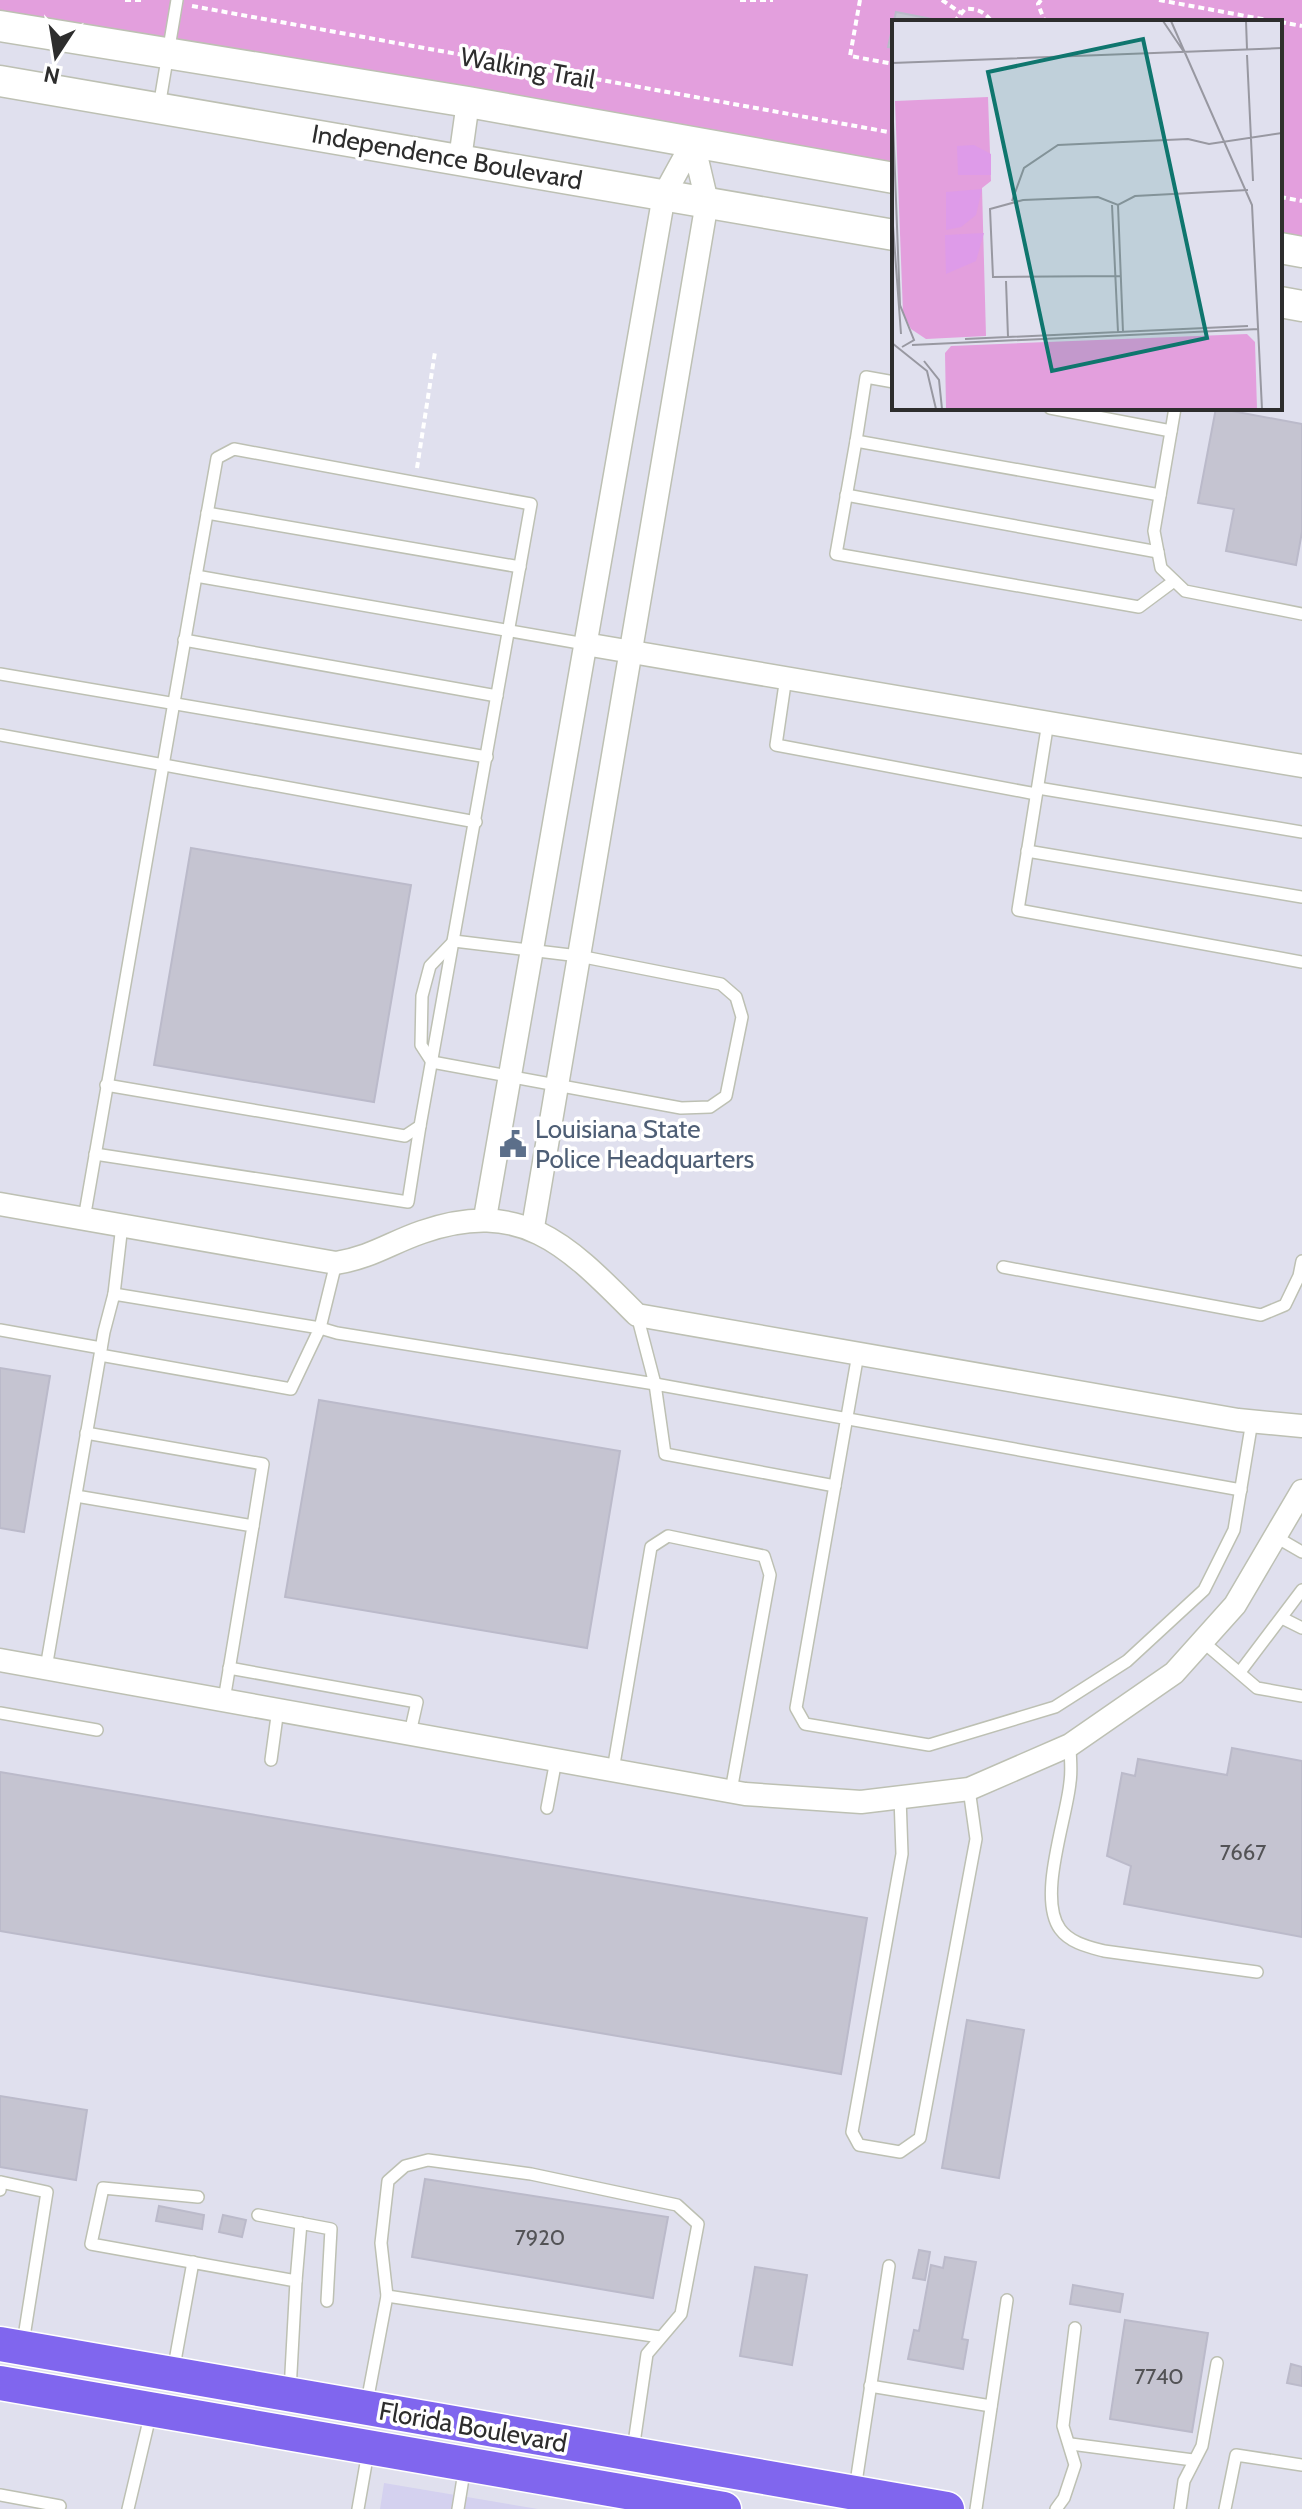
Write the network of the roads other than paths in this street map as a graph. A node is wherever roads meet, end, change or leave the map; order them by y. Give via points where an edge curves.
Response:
1 (177, 2) edge
2 (0, 26) edge
3 (169, 52) junction
4 (0, 81) edge
5 (468, 102) junction
6 (159, 107) junction
7 (693, 142) junction
8 (460, 159) junction
9 (892, 178) edge
10 (664, 195) junction
11 (707, 202) junction
12 (892, 235) edge
13 (1282, 248) edge
14 (1302, 252) edge
15 (1282, 302) edge
16 (1302, 306) edge
17 (892, 382) edge
18 (1061, 410) edge
19 (1175, 410) edge
20 (1171, 431) junction
21 (856, 441) junction
22 (846, 495) junction
23 (1160, 495) junction
24 (207, 513) junction
25 (1158, 552) junction
26 (520, 567) junction
27 (196, 576) junction
28 (1174, 581) junction
29 (1302, 614) edge
30 (508, 630) junction
31 (184, 640) junction
32 (585, 644) junction
33 (631, 651) junction
34 (0, 674) edge
35 (786, 677) junction
36 (497, 696) junction
37 (171, 705) junction
38 (1048, 722) junction
39 (0, 735) edge
40 (487, 757) junction
41 (160, 764) junction
42 (1302, 766) edge
43 (1037, 791) junction
44 (476, 822) junction
45 (1302, 832) edge
46 (1027, 851) junction
47 (1302, 897) edge
48 (454, 941) junction
49 (532, 950) junction
50 (579, 956) junction
51 (1302, 962) edge
52 (432, 1062) junction
53 (510, 1078) junction
54 (557, 1084) junction
55 (106, 1085) junction
56 (420, 1126) junction
57 (95, 1154) junction
58 (0, 1204) edge
59 (485, 1218) junction
60 (84, 1219) junction
61 (122, 1225) junction
62 (533, 1227) junction
63 (1302, 1261) edge
64 (336, 1263) junction
65 (1003, 1267) dead end
66 (114, 1294) junction
67 (637, 1315) junction
68 (320, 1328) junction
69 (0, 1330) edge
70 (100, 1351) junction
71 (858, 1354) junction
72 (655, 1384) junction
73 (847, 1418) junction
74 (1252, 1421) junction
75 (1302, 1426) edge
76 (86, 1433) junction
77 (835, 1486) junction
78 (1241, 1490) junction
79 (1302, 1491) edge
80 (76, 1496) junction
81 (253, 1526) junction
82 (1276, 1537) junction
83 (1302, 1552) edge
84 (1302, 1590) edge
85 (1282, 1618) junction
86 (1302, 1628) edge
87 (1202, 1641) junction
88 (0, 1660) edge
89 (46, 1668) junction
90 (229, 1668) junction
91 (1240, 1672) junction
92 (1302, 1696) edge
93 (224, 1700) junction
94 (278, 1709) junction
95 (0, 1713) edge
96 (97, 1730) dead end
97 (410, 1733) junction
98 (1070, 1745) junction
99 (271, 1760) dead end
100 (556, 1760) junction
101 (613, 1770) junction
102 (969, 1789) junction
103 (731, 1791) junction
104 (900, 1797) junction
105 (547, 1808) dead end
106 (1257, 1972) dead end
107 (0, 2190) edge
108 (198, 2197) dead end
109 (258, 2215) dead end
110 (301, 2223) junction
111 (193, 2262) junction
112 (889, 2266) dead end
113 (296, 2281) junction
114 (387, 2296) junction
115 (1007, 2300) dead end
116 (327, 2301) dead end
117 (1075, 2328) dead end
118 (660, 2337) junction
119 (11, 2346) edge
120 (1217, 2363) dead end
121 (172, 2375) junction
122 (0, 2383) edge
123 (870, 2386) junction
124 (290, 2396) junction
125 (330, 2403) junction
126 (991, 2406) junction
127 (152, 2409) junction
128 (366, 2409) junction
129 (1071, 2444) junction
130 (369, 2447) junction
131 (632, 2455) junction
132 (1193, 2460) junction
133 (466, 2464) junction
134 (1302, 2465) edge
135 (695, 2466) junction
136 (854, 2493) junction
137 (0, 2495) edge
138 (683, 2506) edge
139 (63, 2508) edge
140 (128, 2509) edge
141 (358, 2509) edge
142 (458, 2509) edge
143 (724, 2509) edge
144 (947, 2509) edge
145 (976, 2509) edge
146 (1056, 2509) edge
147 (1180, 2509) edge
148 (1225, 2509) edge

1 - 3 lane
2 - 3 main road
3 - 5 main road
3 - 6 lane
4 - 6 main road, Independence Boulevard
5 - 7 main road
5 - 8 street
6 - 8 main road, Independence Boulevard
7 - 9 main road
7 - 10 street
7 - 11 street
8 - 10 main road, Independence Boulevard
10 - 11 main road, Independence Boulevard
10 - 32 street
11 - 12 main road, Independence Boulevard
11 - 33 street
13 - 14 main road
15 - 16 main road
17 - 21 lane via 866,377
18 - 20 lane
19 - 20 lane
20 - 23 lane
21 - 22 lane
21 - 23 lane
22 - 25 lane
22 - 28 lane via 836,554 1139,607
23 - 25 lane via 1154,531
24 - 26 lane
24 - 26 lane via 217,458 234,449 531,504
24 - 27 lane
25 - 28 lane via 1161,568
26 - 30 lane
27 - 30 lane
27 - 31 lane
28 - 29 lane via 1185,591
30 - 32 lane
30 - 36 lane
31 - 36 lane
31 - 37 lane
32 - 33 street
32 - 49 street
33 - 35 street
33 - 50 street
34 - 37 lane
35 - 38 street
35 - 43 lane via 776,745
36 - 40 lane
37 - 40 lane
37 - 41 lane
38 - 42 street
38 - 43 lane
39 - 41 lane
40 - 44 lane
41 - 44 lane
41 - 55 lane
43 - 45 lane
43 - 46 lane
44 - 48 lane
46 - 47 lane
46 - 51 lane via 1018,910
48 - 49 lane
48 - 52 lane
48 - 52 lane via 430,966 422,996 421,1045
49 - 50 lane
49 - 53 street
50 - 54 street
50 - 54 lane via 721,984 736,997 742,1017 726,1096 710,1107 681,1108
52 - 53 lane
52 - 56 lane
53 - 54 lane
53 - 59 street
54 - 62 street
55 - 56 lane via 405,1136
55 - 57 lane
56 - 57 lane via 408,1202
57 - 60 lane
58 - 60 street
59 - 62 street
59 - 64 street via 422,1232 369,1257
60 - 61 street
61 - 64 street
61 - 66 lane
62 - 67 street via 597,1275
63 - 65 lane via 1285,1305 1261,1315
64 - 68 lane
66 - 68 lane
66 - 70 lane
67 - 71 street
67 - 72 lane
68 - 70 lane via 291,1389
68 - 72 lane
69 - 70 lane
70 - 76 lane
71 - 73 lane
71 - 74 street
72 - 73 lane
72 - 77 lane via 665,1454
73 - 77 lane
73 - 78 lane
74 - 75 street
74 - 78 lane
76 - 80 lane
76 - 81 lane via 263,1464
77 - 78 lane via 796,1708 805,1724 929,1745 1055,1707 1127,1661 1204,1590 1234,1530
79 - 82 street
80 - 81 lane
80 - 89 lane
81 - 90 lane
82 - 83 lane
82 - 87 street via 1235,1605
84 - 85 lane
85 - 86 lane
85 - 91 lane
87 - 91 lane
87 - 98 street via 1174,1673
88 - 89 street
89 - 93 street
90 - 93 lane
90 - 97 lane via 417,1702
91 - 92 lane via 1257,1688
93 - 94 street
94 - 97 street
94 - 99 lane
95 - 96 lane
97 - 100 street
98 - 102 street
98 - 106 lane via 1070,1783 1053,1882 1060,1929 1081,1945 1104,1951
100 - 101 street
100 - 105 lane
101 - 103 street
101 - 103 lane via 651,1547 668,1536 764,1556 770,1575
102 - 104 street
102 - 104 lane via 976,1839 920,2138 900,2152 859,2145 852,2132 902,1854
103 - 104 street via 861,1802
107 - 119 lane via 1,2182 47,2192
108 - 111 lane via 103,2188 91,2244
109 - 110 lane
110 - 113 lane
110 - 116 lane via 331,2229
111 - 113 lane
111 - 121 lane
112 - 123 lane
113 - 124 lane
114 - 118 lane
114 - 118 lane via 381,2243 388,2181 405,2166 428,2160 531,2174 677,2205 691,2213 698,2224 681,2314
114 - 128 lane
115 - 126 lane
117 - 129 lane via 1063,2426
118 - 131 lane via 647,2354
119 - 121 main road, Florida Boulevard
120 - 132 lane via 1202,2446
121 - 124 main road, Florida Boulevard
122 - 127 main road, Florida Boulevard
123 - 126 lane
123 - 136 lane
124 - 125 main road, Florida Boulevard
125 - 127 main road via 297,2413 197,2398
125 - 128 main road, Florida Boulevard
126 - 145 lane
127 - 130 main road, Florida Boulevard
127 - 140 lane
128 - 131 main road, Florida Boulevard
129 - 132 lane
129 - 146 lane via 1075,2465
130 - 133 main road, Florida Boulevard
130 - 141 lane
131 - 135 main road, Florida Boulevard
132 - 147 lane
133 - 138 main road, Florida Boulevard
133 - 142 lane
134 - 148 lane via 1236,2455
135 - 136 main road, Florida Boulevard
135 - 138 main road
136 - 144 main road, Florida Boulevard
137 - 139 lane
138 - 143 main road, Florida Boulevard

